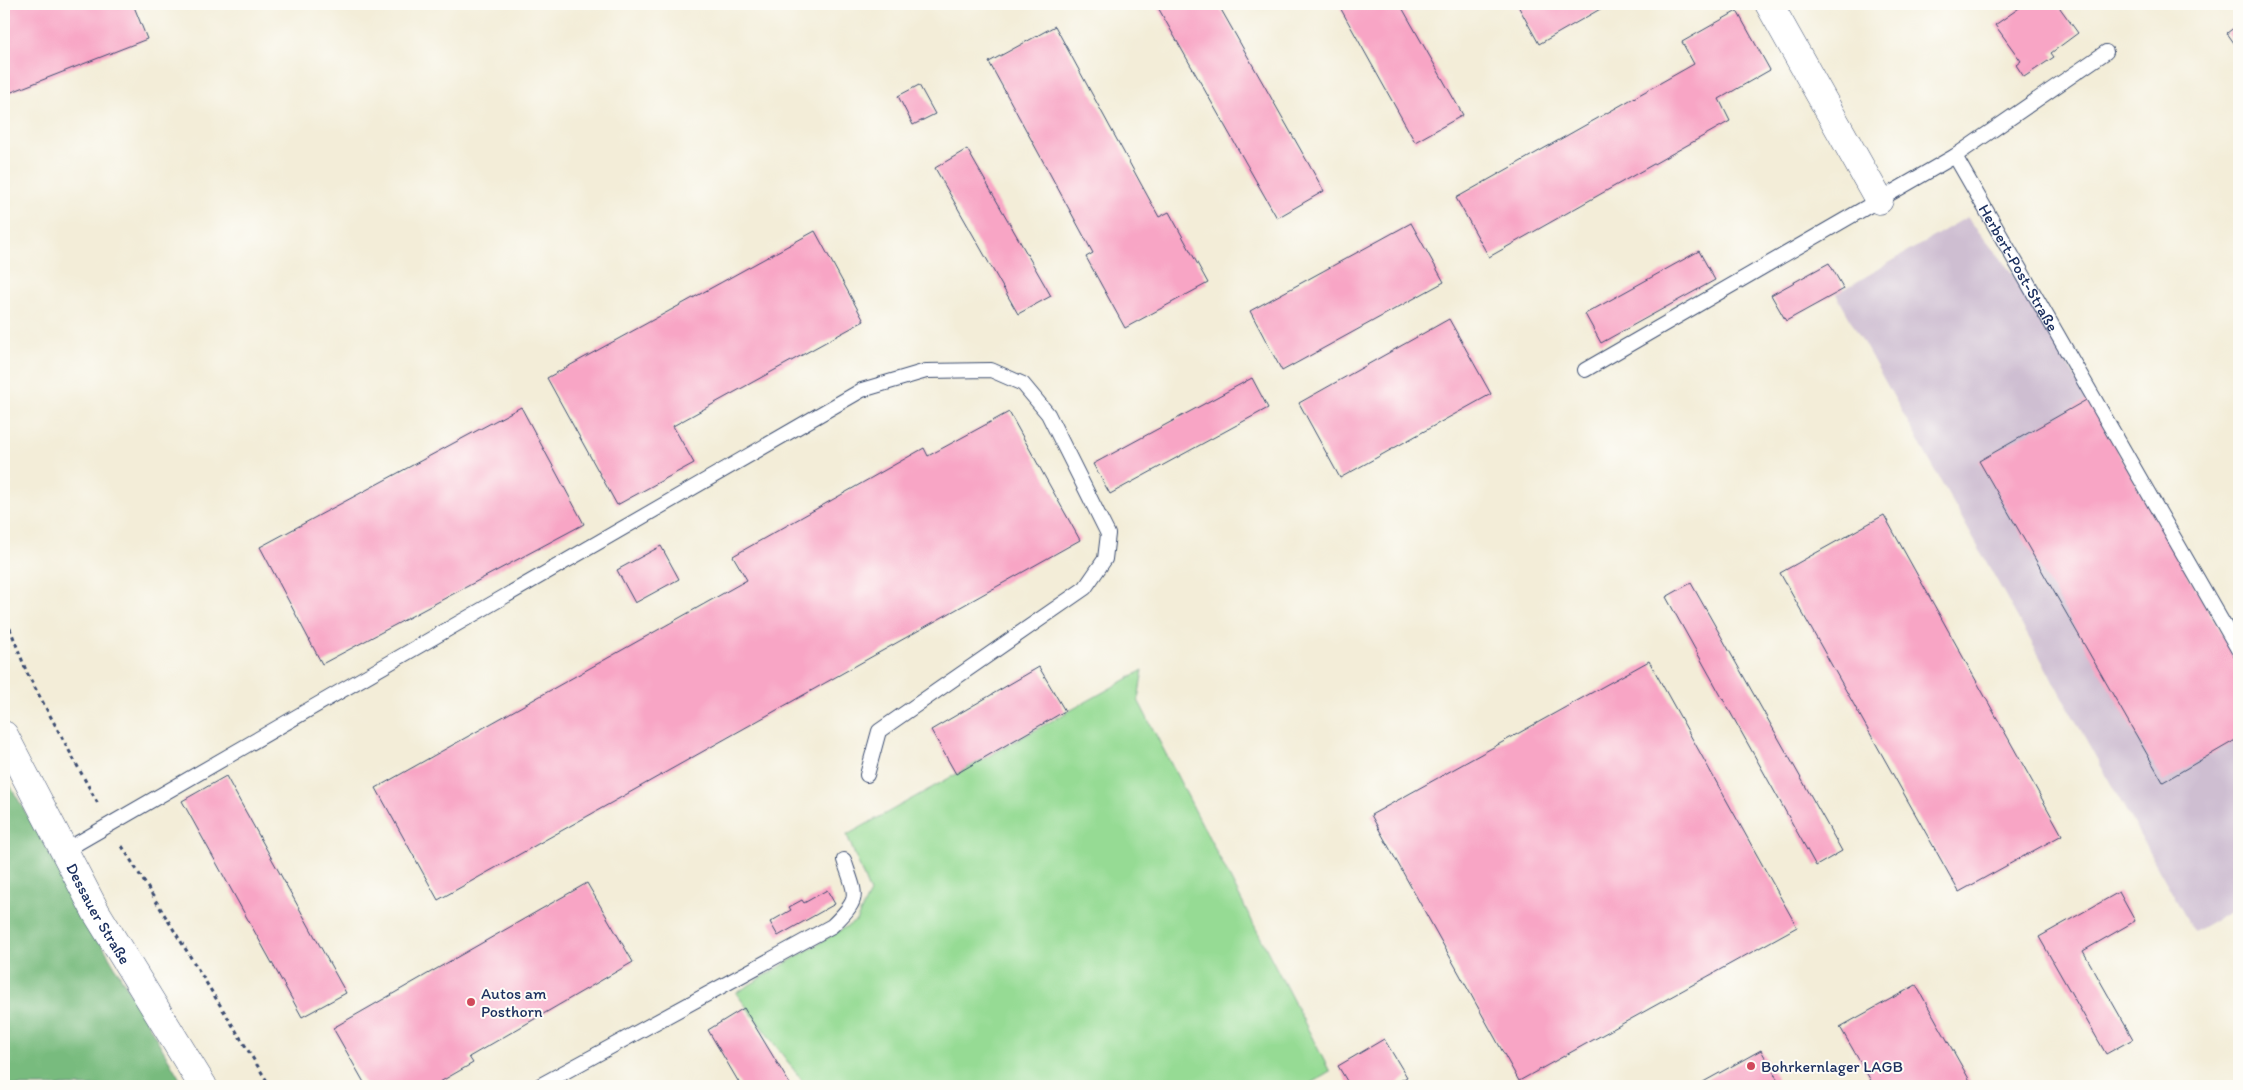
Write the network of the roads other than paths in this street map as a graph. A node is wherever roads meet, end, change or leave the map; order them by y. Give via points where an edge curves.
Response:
1 (1769, 4) edge
2 (2106, 52) dead end
3 (1954, 156) junction
4 (1879, 200) junction
5 (1585, 370) dead end
6 (2239, 651) edge
7 (4, 736) edge
8 (868, 775) dead end
9 (64, 850) junction
10 (844, 860) dead end
11 (203, 1086) edge
12 (539, 1086) edge

1 - 4 main road
2 - 3 lane
3 - 4 lane
3 - 6 lane, Herbert-Post-Straße
4 - 5 lane
7 - 9 main road, Dessauer Straße
8 - 9 lane via 879,731 1084,588 1105,559 1108,534 1048,414 1023,384 991,370 926,371 862,390
9 - 11 main road, Dessauer Straße via 96,912
10 - 12 lane via 855,895 849,909 832,926

